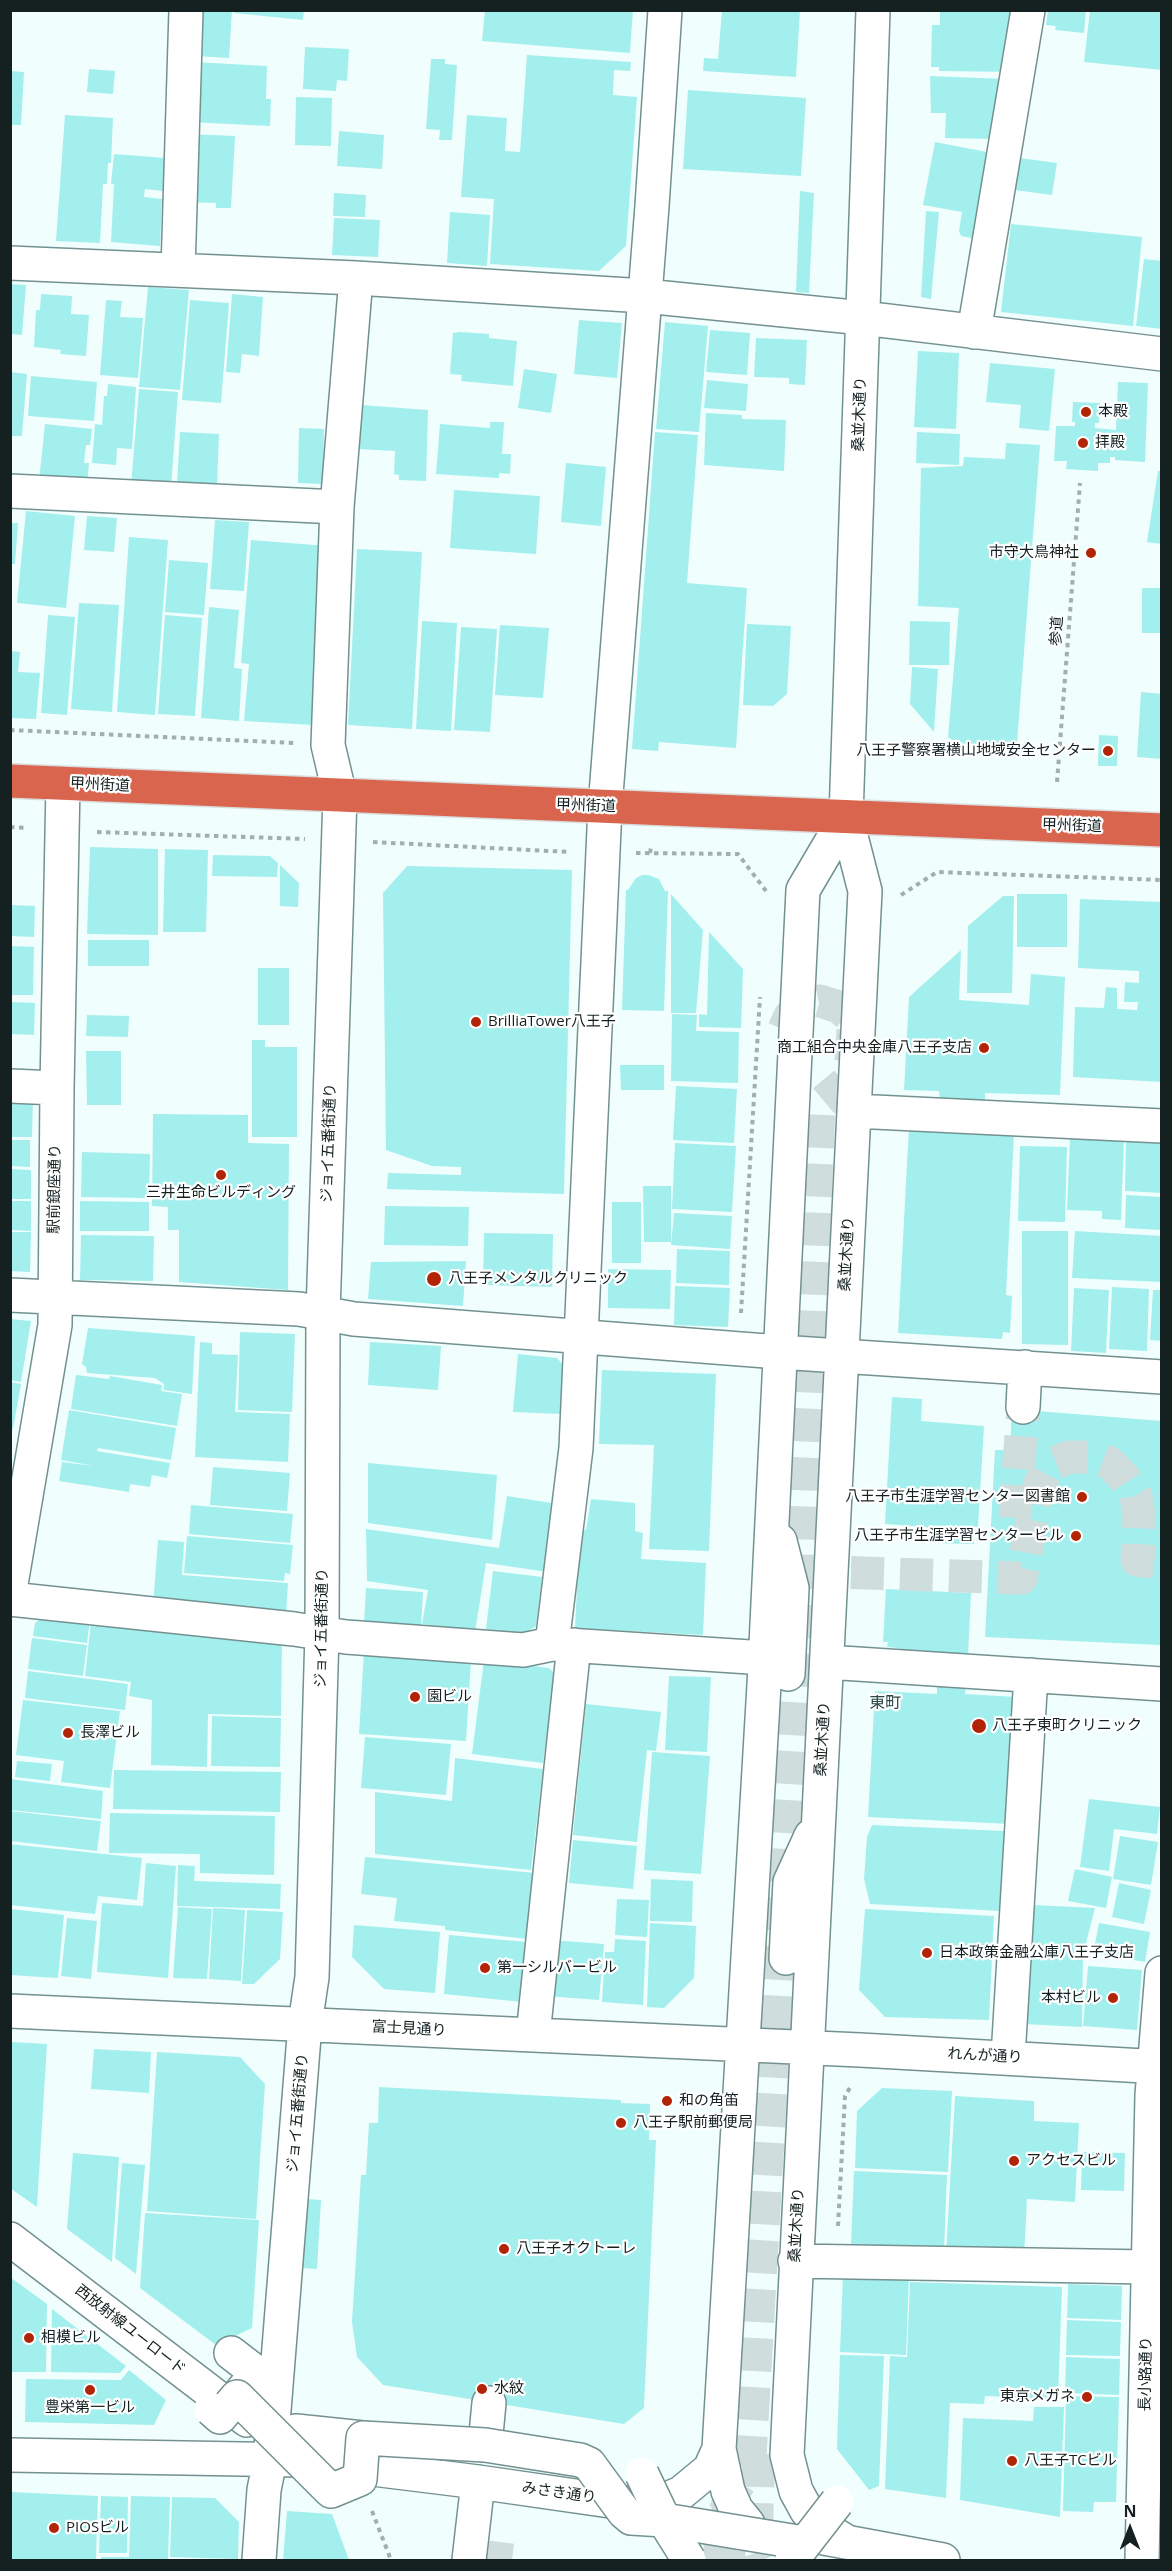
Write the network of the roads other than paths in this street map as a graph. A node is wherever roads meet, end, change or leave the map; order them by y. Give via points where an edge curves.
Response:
1 (186, 10) edge
2 (664, 10) edge
3 (873, 10) edge
4 (1028, 10) edge
5 (10, 263) edge
6 (178, 270) junction
7 (356, 278) junction
8 (645, 296) junction
9 (863, 318) junction
10 (974, 332) junction
11 (1161, 354) edge
12 (10, 491) edge
13 (337, 507) junction
14 (10, 781) edge
15 (63, 784) junction
16 (340, 796) junction
17 (605, 807) junction
18 (846, 817) junction
19 (1161, 830) edge
20 (35, 1087) edge
21 (854, 1112) junction
22 (1161, 1126) edge
23 (10, 1295) edge
24 (54, 1296) junction
25 (323, 1313) junction
26 (582, 1336) junction
27 (779, 1352) junction
28 (842, 1355) junction
29 (1025, 1367) junction
30 (1161, 1377) edge
31 (1023, 1407) tunnel mouth
32 (10, 1590) edge
33 (10, 1599) edge
34 (322, 1633) junction
35 (563, 1644) junction
36 (827, 1662) junction
37 (777, 1666) junction
38 (1031, 1675) junction
39 (1161, 1684) edge
40 (819, 1818) junction
41 (786, 1958) dead end
42 (1161, 1973) edge
43 (10, 2011) edge
44 (305, 2024) junction
45 (532, 2035) junction
46 (1009, 2044) junction
47 (742, 2045) junction
48 (807, 2048) junction
49 (1158, 2067) edge
50 (10, 2239) edge
51 (795, 2261) junction
52 (1149, 2267) junction
53 (489, 2403) dead end
54 (363, 2438) junction
55 (485, 2445) junction
56 (719, 2450) junction
57 (276, 2452) junction
58 (10, 2455) edge
59 (478, 2482) junction
60 (649, 2500) junction
61 (837, 2502) dead end
62 (708, 2527) junction
63 (847, 2542) junction
64 (780, 2545) edge
65 (471, 2558) edge
66 (260, 2560) edge
67 (689, 2560) edge
68 (943, 2560) edge
69 (1142, 2560) edge

1 - 6 street
2 - 8 street
3 - 9 street, 桑並木通り
4 - 10 street
5 - 6 street
6 - 7 street
7 - 8 street
7 - 13 street, ジョイ五番街通り
8 - 9 street
8 - 17 street
9 - 10 street
9 - 18 street, 桑並木通り
10 - 11 street
12 - 13 street
13 - 16 street, ジョイ五番街通り via 328,745
14 - 15 highway, 甲州街道
15 - 16 highway, 甲州街道
15 - 20 street, 駅前銀座通り
16 - 17 highway, 甲州街道
16 - 25 street, ジョイ五番街通り
17 - 18 highway, 甲州街道
17 - 26 street
18 - 19 highway, 甲州街道
18 - 21 street, 桑並木通り via 865,891
18 - 27 street, 桑並木通り via 803,890
20 - 24 street, 駅前銀座通り
21 - 22 street
21 - 28 street, 桑並木通り
23 - 24 street
24 - 25 street
24 - 32 street, 駅前銀座通り via 55,1325
25 - 26 street via 354,1319
25 - 34 street, ジョイ五番街通り
26 - 27 street
26 - 35 street
27 - 28 street
27 - 37 street, 桑並木通り via 771,1508
28 - 29 street
28 - 36 street, 桑並木通り
29 - 30 street
29 - 31 street
33 - 34 street
34 - 35 street via 523,1650
34 - 44 street, ジョイ五番街通り via 312,1977
35 - 37 street
35 - 45 street
36 - 38 street
36 - 40 street, 桑並木通り
37 - 47 street, 桑並木通り
38 - 39 street
38 - 46 street
40 - 41 street via 790,1882
40 - 48 street, 桑並木通り
42 - 49 street, 長小路通り
43 - 44 street, 富士見通り
44 - 45 street, 富士見通り
44 - 57 street, ジョイ五番街通り
45 - 47 street, 富士見通り
46 - 48 street, れんが通り
46 - 49 street, れんが通り
47 - 48 street, 富士見通り
47 - 56 street, 桑並木通り
48 - 51 street, 桑並木通り
49 - 52 street, 長小路通り
50 - 57 street, 西放射線ユーロード, bridge via 236,2390
51 - 52 street
51 - 63 street, 桑並木通り via 789,2473 807,2511
52 - 69 street, 長小路通り
53 - 55 street
54 - 55 street, bridge
54 - 57 street via 296,2431
54 - 57 street, 西放射線ユーロード, bridge via 360,2479 331,2491
55 - 60 street, bridge via 589,2464 631,2518
56 - 60 street via 710,2469 681,2493 660,2502
56 - 64 street via 736,2509
57 - 58 street, みさき通り
57 - 59 street, みさき通り via 300,2460
57 - 66 street, ジョイ五番街通り via 264,2490
59 - 60 street, みさき通り
59 - 65 street
60 - 62 street, bridge
60 - 64 street
60 - 67 street, bridge
61 - 64 street, bridge
62 - 64 street, bridge
62 - 67 street, bridge via 696,2532 690,2541
63 - 64 street
63 - 68 street, 桑並木通り

